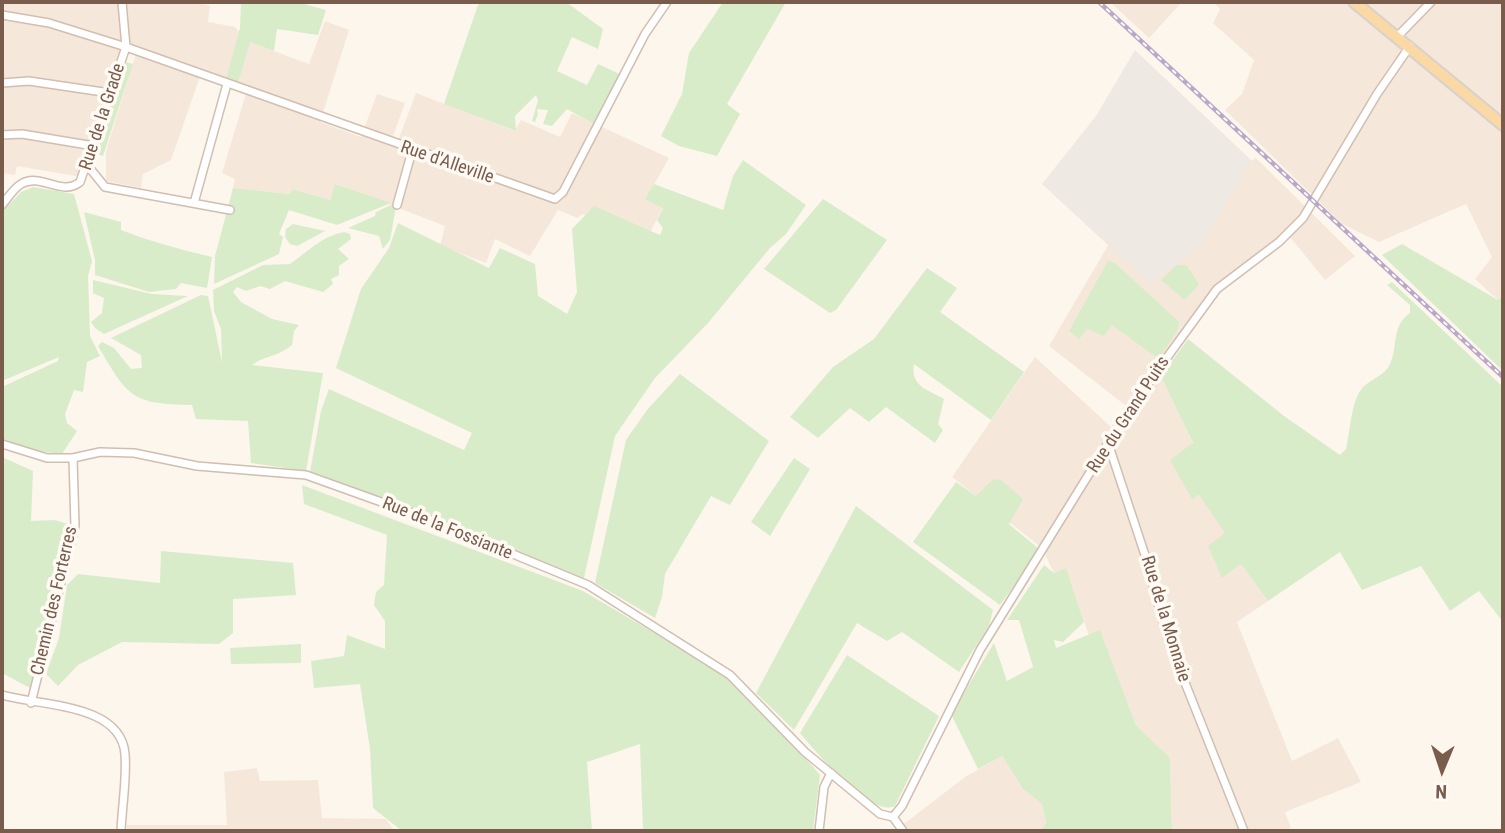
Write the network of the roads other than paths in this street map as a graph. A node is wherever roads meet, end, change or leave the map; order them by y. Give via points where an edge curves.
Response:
1 (121, 2) edge
2 (667, 2) edge
3 (1354, 2) edge
4 (1431, 2) edge
5 (2, 15) edge
6 (1398, 36) junction
7 (1410, 46) junction
8 (126, 47) junction
9 (2, 83) edge
10 (227, 84) junction
11 (110, 93) junction
12 (1503, 125) edge
13 (2, 135) edge
14 (94, 146) junction
15 (412, 151) junction
16 (88, 166) junction
17 (194, 203) junction
18 (2, 205) edge
19 (397, 205) dead end
20 (230, 210) dead end
21 (1108, 443) junction
22 (2, 444) edge
23 (73, 458) junction
24 (2, 695) edge
25 (31, 703) junction
26 (831, 773) junction
27 (893, 817) junction
28 (121, 831) edge
29 (819, 831) edge
30 (904, 831) edge
31 (1244, 831) edge

1 - 8 street, Rue de la Grade
2 - 15 street, Rue d'Alleville via 645,34 559,197 547,198
3 - 6 main road
4 - 6 street
5 - 8 street, Rue d'Alleville via 49,23
6 - 7 main road
7 - 12 main road
7 - 21 street, Rue du Grand Puits via 1303,218 1208,300
8 - 10 street, Rue d'Alleville
8 - 11 street, Rue de la Grade
9 - 11 street via 29,81
10 - 15 street, Rue d'Alleville
10 - 17 street
11 - 14 street, Rue de la Grade
13 - 14 street
14 - 16 street, Rue de la Grade
15 - 19 street
16 - 17 street via 106,187
16 - 18 street, Rue de la Grade via 74,187 30,181 20,184
17 - 20 street
21 - 27 street, Rue du Grand Puits via 980,650
21 - 31 street, Rue de la Monnaie via 1168,640
22 - 23 street, Rue de la Fossiante via 47,458
23 - 25 street, Chemin des Forterres via 75,526
23 - 26 street, Rue de la Fossiante via 100,452 134,453 197,466 306,475 588,585 730,675
24 - 25 street
25 - 28 street via 87,712 109,722 118,732 125,754
26 - 27 street via 880,814
26 - 29 street via 824,787
27 - 30 street

